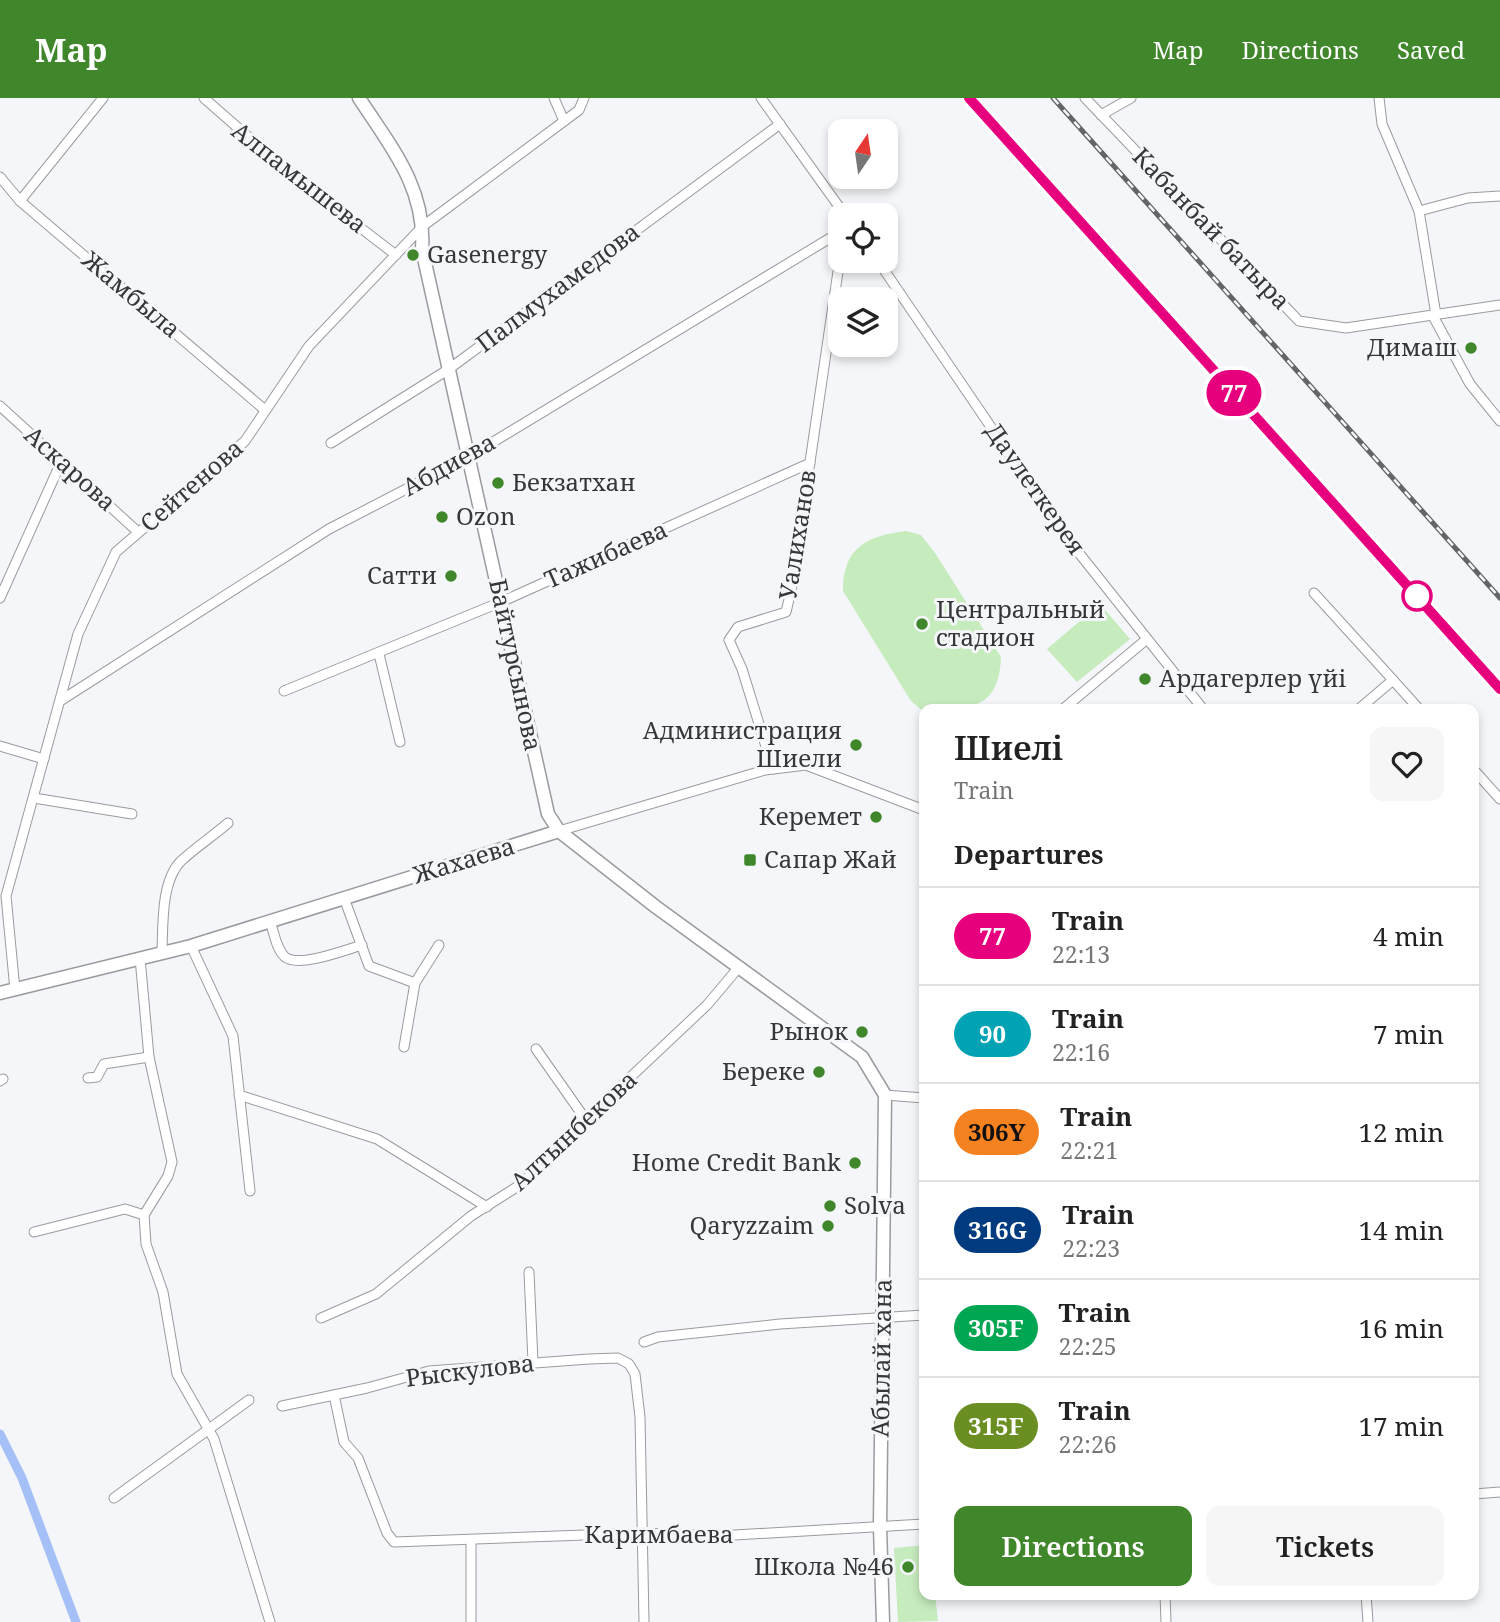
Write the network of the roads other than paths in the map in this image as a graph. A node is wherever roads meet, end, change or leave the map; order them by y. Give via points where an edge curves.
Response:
1 (103, 98) edge
2 (204, 98) edge
3 (359, 98) edge
4 (554, 98) edge
5 (584, 98) edge
6 (761, 98) edge
7 (1085, 98) edge
8 (1130, 98) edge
9 (1379, 98) edge
10 (1101, 114) junction
11 (564, 121) junction
12 (780, 124) junction
13 (0, 177) edge
14 (1500, 196) edge
15 (20, 201) junction
16 (836, 203) edge
17 (1419, 211) junction
18 (423, 226) junction
19 (828, 239) edge
20 (397, 255) junction
21 (838, 273) edge
22 (886, 273) edge
23 (1500, 304) edge
24 (1435, 315) junction
25 (449, 369) junction
26 (0, 407) edge
27 (265, 410) junction
28 (1500, 421) edge
29 (331, 443) dead end
30 (470, 456) junction
31 (62, 460) junction
32 (810, 463) junction
33 (138, 533) junction
34 (1314, 593) dead end
35 (0, 598) edge
36 (501, 602) junction
37 (1147, 639) junction
38 (379, 654) junction
39 (1393, 680) junction
40 (285, 691) dead end
41 (60, 701) junction
42 (1069, 704) edge
43 (1199, 704) edge
44 (1366, 704) edge
45 (1415, 704) edge
46 (400, 742) dead end
47 (0, 746) edge
48 (44, 759) junction
49 (773, 769) junction
50 (1479, 775) edge
51 (34, 798) junction
52 (1500, 799) edge
53 (919, 808) edge
54 (132, 814) dead end
55 (228, 823) dead end
56 (559, 831) junction
57 (344, 898) junction
58 (270, 920) junction
59 (362, 945) junction
60 (439, 945) dead end
61 (191, 946) junction
62 (162, 951) junction
63 (140, 958) junction
64 (739, 967) junction
65 (415, 983) junction
66 (15, 990) junction
67 (0, 993) edge
68 (404, 1047) dead end
69 (537, 1049) dead end
70 (149, 1057) junction
71 (88, 1078) dead end
72 (240, 1095) junction
73 (885, 1095) junction
74 (919, 1098) edge
75 (586, 1120) junction
76 (250, 1191) dead end
77 (487, 1206) junction
78 (144, 1214) junction
79 (34, 1232) dead end
80 (530, 1272) dead end
81 (919, 1315) edge
82 (883, 1317) junction
83 (321, 1318) dead end
84 (644, 1342) dead end
85 (533, 1362) junction
86 (334, 1395) junction
87 (249, 1400) dead end
88 (282, 1406) dead end
89 (208, 1430) junction
90 (1500, 1492) edge
91 (1479, 1494) edge
92 (114, 1498) dead end
93 (919, 1524) edge
94 (880, 1527) junction
95 (641, 1533) junction
96 (471, 1541) junction
97 (1165, 1600) edge
98 (1366, 1600) edge
99 (270, 1622) edge
100 (471, 1622) edge
101 (644, 1622) edge
102 (883, 1622) edge
103 (1166, 1622) edge
104 (1368, 1622) edge

1 - 15 street
2 - 20 street, Алпамышева via 293,176
3 - 18 main road, Байтурсынова via 411,178
4 - 11 street
5 - 11 street, Сейтенова via 579,110
6 - 12 street
7 - 10 street, Кабанбай батыра
8 - 10 street
9 - 17 street via 1382,124
10 - 24 street, Кабанбай батыра via 1299,321 1346,328
11 - 18 street, Сейтенова
12 - 16 street
12 - 25 street, Палмухамедова
13 - 15 street, Жамбыла
14 - 17 street via 1468,198
15 - 27 street, Жамбыла
17 - 24 street
18 - 20 street, Сейтенова
18 - 25 main road, Байтурсынова via 422,249
19 - 30 street, Абдиева
20 - 27 street, Сейтенова via 309,346
21 - 32 street, Уалиханов
22 - 37 street, Даулеткерея via 1063,533
23 - 24 street, Кабанбай батыра
24 - 28 street via 1469,384
25 - 29 street, Палмухамедова
25 - 30 main road, Байтурсынова
26 - 31 street, Аскарова
27 - 33 street, Сейтенова via 244,441
30 - 36 main road, Байтурсынова
30 - 41 street, Абдиева via 329,528
31 - 33 street, Аскарова
31 - 35 street
32 - 36 street, Тажибаева
32 - 49 street, Уалиханов via 786,612 738,627 729,640
33 - 41 street, Сейтенова via 116,552 78,634
34 - 39 street
36 - 38 street, Тажибаева
36 - 56 main road, Байтурсынова via 548,814
37 - 42 street
37 - 43 street, Даулеткерея
38 - 40 street, Тажибаева
38 - 46 street
39 - 44 street
39 - 45 street
41 - 48 street, Сейтенова
47 - 48 street
48 - 51 street, Сейтенова
49 - 53 street, Жахаева via 806,765
49 - 56 street, Жахаева
50 - 52 street
51 - 54 street
51 - 66 street, Сейтенова via 6,896
55 - 62 street via 180,862 164,912
56 - 57 main road, Жахаева
56 - 64 main road, Байтурсынова
57 - 58 main road, Жахаева
57 - 59 street
58 - 59 street via 278,948 286,958 300,962
58 - 61 main road, Жахаева
59 - 65 street via 369,966
60 - 65 street
61 - 62 main road, Жахаева
61 - 72 street via 233,1036
62 - 63 main road, Жахаева
63 - 66 main road, Жахаева
63 - 70 street
64 - 73 main road, Байтурсынова via 862,1057
64 - 75 street, Алтынбекова via 707,1005
65 - 68 street
66 - 67 main road, Жахаева
69 - 75 street
70 - 71 street via 104,1064 97,1077
70 - 78 street via 172,1162 169,1176
72 - 76 street
72 - 77 street via 377,1139
73 - 74 street
73 - 82 main road, Абылай хана
75 - 77 street, Алтынбекова via 523,1184
77 - 83 street, Алтынбекова via 376,1294
78 - 79 street via 125,1209
78 - 89 street via 146,1244 163,1292 177,1374
80 - 85 street
81 - 82 street
82 - 84 street via 780,1324
82 - 94 main road, Абылай хана
85 - 86 street, Рыскулова via 429,1371
85 - 95 street, Рыскулова via 618,1358 629,1364 635,1374 640,1417
86 - 88 street, Рыскулова
86 - 96 street, Каримбаева via 344,1442 358,1458 394,1542
87 - 89 street
89 - 92 street
89 - 99 street via 228,1475
90 - 91 street
93 - 94 street, Каримбаева
94 - 95 street, Каримбаева via 718,1536
94 - 102 main road, Абылай хана
95 - 96 street, Каримбаева
95 - 101 street
96 - 100 street
97 - 103 street
98 - 104 street

